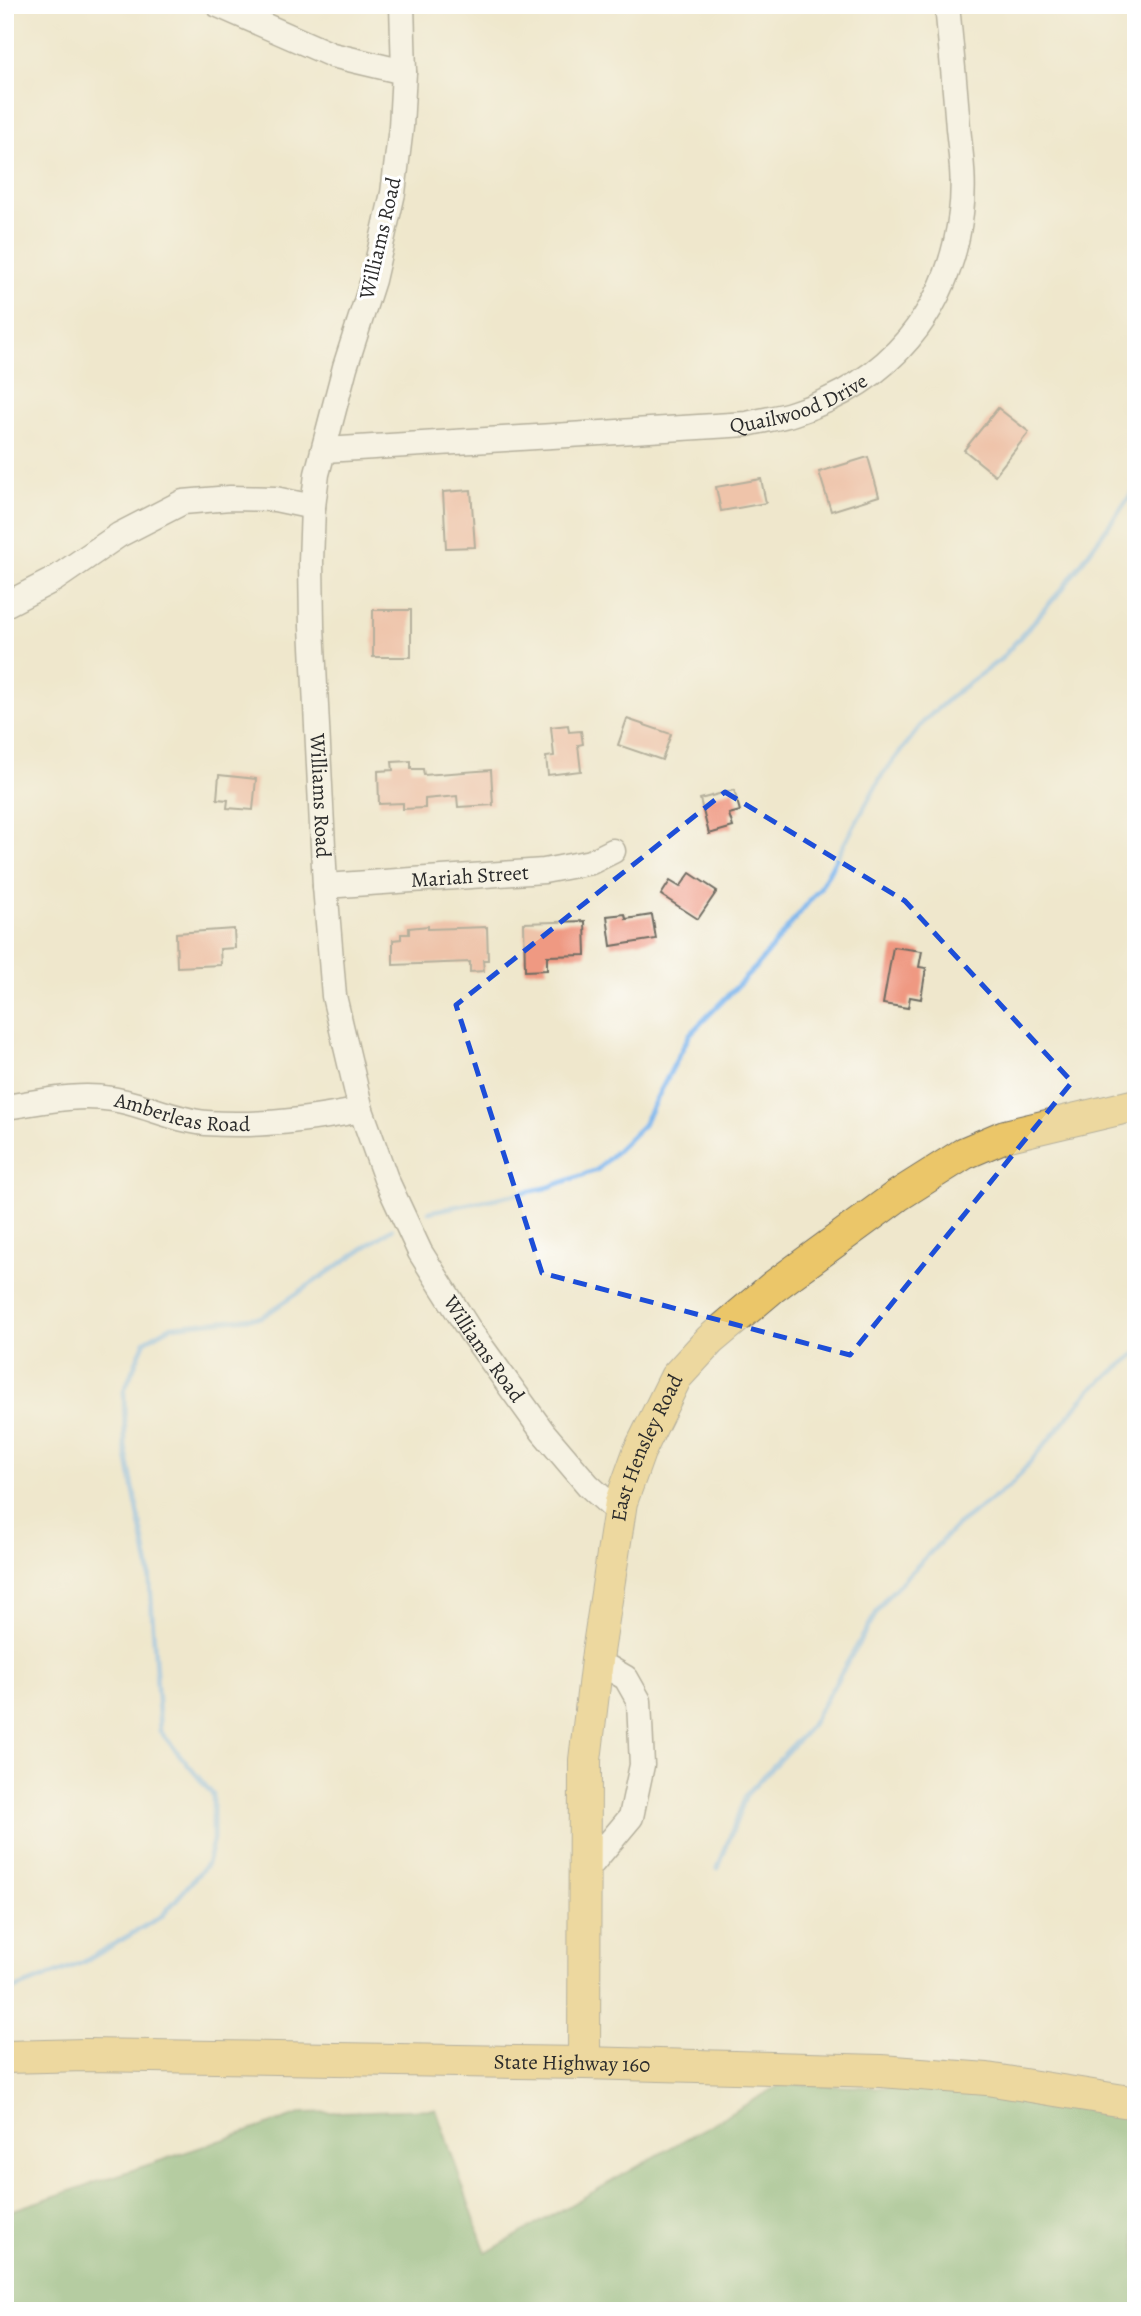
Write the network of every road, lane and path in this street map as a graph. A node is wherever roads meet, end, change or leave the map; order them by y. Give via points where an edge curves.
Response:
1 (218, 5) edge
2 (402, 5) edge
3 (947, 5) edge
4 (404, 72) junction
5 (325, 450) junction
6 (313, 507) junction
7 (5, 605) edge
8 (613, 851) dead end
9 (325, 886) junction
10 (1136, 1105) edge
11 (5, 1107) edge
12 (361, 1110) junction
13 (619, 1513) junction
14 (597, 1661) junction
15 (584, 1873) junction
16 (5, 2057) edge
17 (584, 2063) junction
18 (1136, 2103) edge

1 - 4 street via 332,55
2 - 4 street, Williams Road
3 - 5 street, Quailwood Drive via 962,170 962,211 955,249 944,284 923,319 891,359 854,386 792,414 747,424
4 - 5 street, Williams Road via 393,193
5 - 6 street, Williams Road
6 - 7 street via 275,499 183,502
6 - 9 street, Williams Road via 312,626
8 - 9 street, Mariah Street via 590,862 544,871
9 - 12 street, Williams Road via 334,996
10 - 13 main road, East Hensley Road via 1005,1136 965,1153 897,1196 773,1287 710,1340 676,1377 639,1452
11 - 12 street, Amberleas Road via 91,1096 206,1123 328,1117
12 - 13 street, Williams Road via 420,1252 463,1320 543,1432
13 - 14 main road, East Hensley Road
14 - 15 main road, East Hensley Road via 584,1760
14 - 15 street via 626,1678 639,1700 642,1765 631,1817
15 - 17 main road, East Hensley Road
16 - 17 main road, State Highway 160 via 86,2054
17 - 18 main road, State Highway 160 via 960,2077

